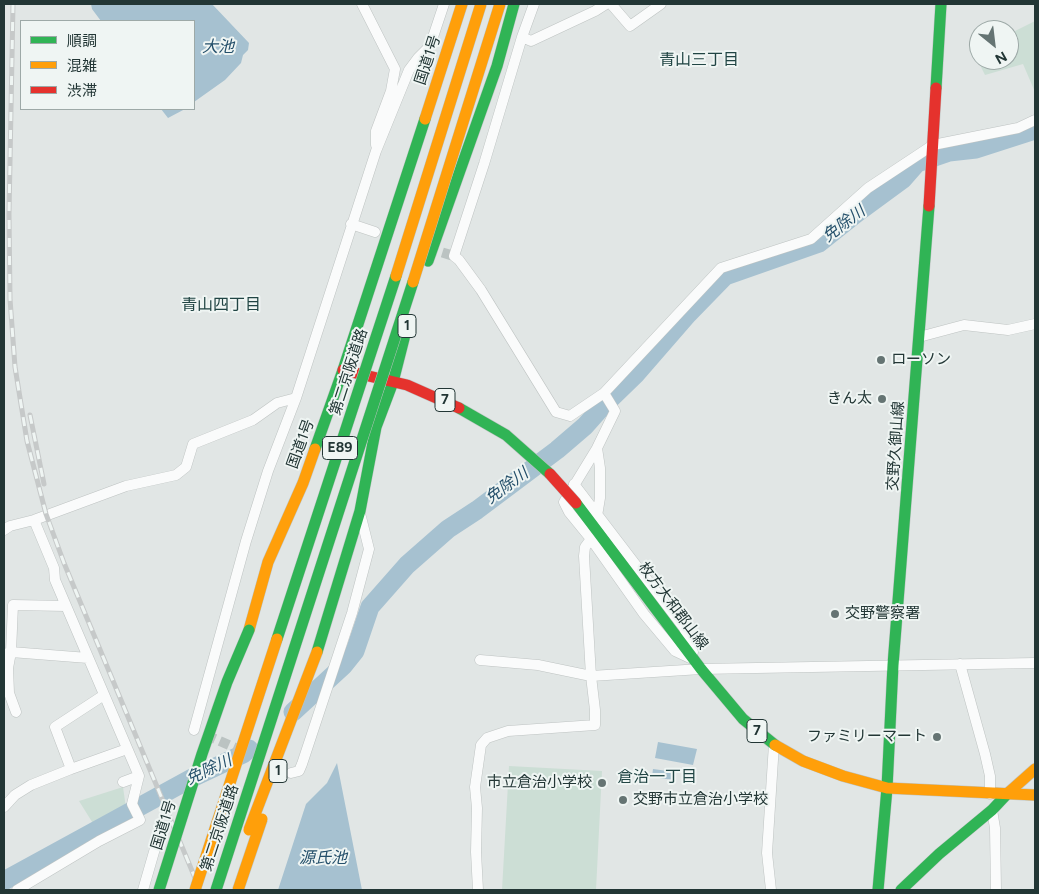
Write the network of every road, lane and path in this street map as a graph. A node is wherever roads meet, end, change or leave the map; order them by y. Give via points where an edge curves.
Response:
1 (362, 4) edge
2 (444, 4) edge
3 (462, 4) edge
4 (481, 4) edge
5 (500, 4) edge
6 (514, 4) edge
7 (534, 4) edge
8 (606, 4) edge
9 (611, 4) edge
10 (660, 4) edge
11 (941, 4) edge
12 (522, 38) junction
13 (1035, 120) edge
14 (933, 148) junction
15 (376, 151) junction
16 (352, 224) junction
17 (376, 232) dead end
18 (1035, 324) edge
19 (919, 337) junction
20 (343, 370) junction
21 (393, 382) junction
22 (604, 393) junction
23 (296, 398) junction
24 (597, 448) junction
25 (574, 484) junction
26 (360, 511) junction
27 (598, 516) junction
28 (34, 520) junction
29 (4, 530) edge
30 (590, 539) junction
31 (66, 606) junction
32 (249, 630) junction
33 (317, 652) junction
34 (8, 653) edge
35 (88, 658) junction
36 (480, 660) dead end
37 (1035, 663) edge
38 (960, 664) junction
39 (698, 665) junction
40 (894, 665) junction
41 (591, 676) junction
42 (104, 695) junction
43 (16, 712) dead end
44 (194, 730) dead end
45 (774, 744) junction
46 (216, 747) dead end
47 (128, 749) junction
48 (70, 768) junction
49 (1035, 769) edge
50 (292, 773) dead end
51 (139, 776) junction
52 (123, 782) dead end
53 (887, 788) junction
54 (1008, 793) junction
55 (990, 794) junction
56 (1035, 795) edge
57 (4, 807) edge
58 (992, 810) junction
59 (156, 845) dead end
60 (17, 890) edge
61 (143, 890) edge
62 (159, 890) edge
63 (195, 890) edge
64 (216, 890) edge
65 (229, 890) edge
66 (238, 890) edge
67 (478, 890) edge
68 (772, 890) edge
69 (878, 890) edge
70 (901, 890) edge
71 (996, 890) edge

1 - 15 street via 395,69 391,91 376,130
2 - 15 street via 430,46 410,70
3 - 20 main road, 国道1号
4 - 63 main road, 第二京阪道路 / E89, bridge via 394,284
5 - 64 main road, 第二京阪道路 / E89, bridge
6 - 21 main road, 1 via 497,66 413,305
7 - 12 street
8 - 12 street via 531,41
9 - 10 street via 630,26
11 - 14 main road, 交野久御山線
12 - 22 street via 454,256 481,290 556,412 570,416
13 - 14 street via 1018,128
14 - 19 main road, 交野久御山線
14 - 22 street via 868,188 811,239 721,268
15 - 16 street
16 - 17 street
16 - 23 street
18 - 19 street via 1008,330 964,325
19 - 40 main road, 交野久御山線
20 - 21 main road, 枚方大和郡山線 / 7
20 - 32 main road, 国道1号 via 303,482 268,562
21 - 26 main road, 1 via 376,427
21 - 39 main road, 枚方大和郡山線 / 7, bridge via 453,404 506,435 547,471 576,503
22 - 24 street via 615,410
23 - 28 street via 278,404 253,420 193,444 186,467 176,475 126,486
23 - 44 street via 268,470 246,541
24 - 25 street
24 - 27 street via 600,468
25 - 27 street
25 - 30 street via 564,502
26 - 33 main road, 1
26 - 50 street via 369,549 352,613 302,764 299,772
27 - 39 street via 684,628
28 - 29 street
28 - 31 street
30 - 39 street via 675,651
30 - 41 street via 584,556
31 - 34 street via 13,604
31 - 35 street
32 - 46 main road, bridge
32 - 62 main road, 国道1号, bridge via 202,754
33 - 65 main road, bridge via 254,814
33 - 66 main road, 1, bridge
34 - 35 street
34 - 43 street via 9,693
35 - 42 street
36 - 41 street via 538,665
37 - 38 street
38 - 40 street
38 - 55 street via 985,754
39 - 40 street
39 - 41 street
39 - 45 main road, 枚方大和郡山線 / 7 via 743,719
40 - 53 main road, 交野久御山線
41 - 67 street via 595,725 508,731 487,738 482,745 475,787
42 - 47 street
42 - 48 street via 55,728
45 - 53 main road, 枚方大和郡山線 / 7 via 803,761
45 - 68 street via 767,853
47 - 48 street
47 - 51 street
48 - 57 street via 31,785
49 - 54 main road
51 - 52 street
51 - 60 street via 134,807 140,820
53 - 55 main road, 枚方大和郡山線 / 7
53 - 69 main road, 交野久御山線
54 - 55 main road, 枚方大和郡山線 / 7
54 - 56 main road, 枚方大和郡山線 / 7
54 - 58 main road
58 - 70 main road
58 - 71 street
59 - 61 street

